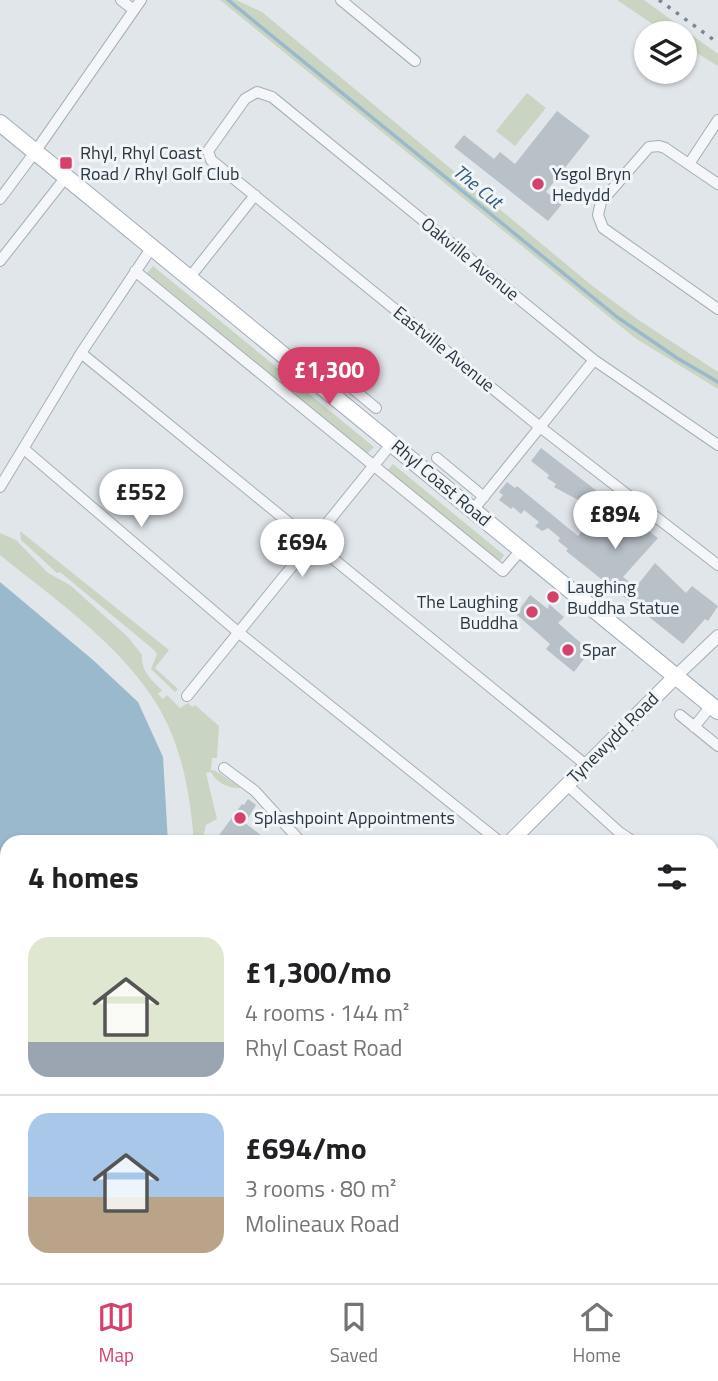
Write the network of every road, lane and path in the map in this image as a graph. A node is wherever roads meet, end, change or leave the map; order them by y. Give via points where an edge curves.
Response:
1 (121, 0) edge
2 (141, 0) edge
3 (341, 0) edge
4 (134, 10) junction
5 (415, 61) dead end
6 (230, 120) joint
7 (718, 120) edge
8 (0, 123) edge
9 (35, 152) junction
10 (689, 163) junction
11 (66, 177) junction
12 (718, 184) edge
13 (255, 195) junction
14 (0, 199) edge
15 (152, 247) junction
16 (0, 261) edge
17 (135, 271) junction
18 (190, 277) junction
19 (718, 309) edge
20 (81, 353) junction
21 (594, 360) junction
22 (318, 382) junction
23 (376, 408) dead end
24 (540, 427) junction
25 (392, 443) junction
26 (718, 445) edge
27 (24, 449) junction
28 (437, 458) dead end
29 (374, 465) junction
30 (0, 487) edge
31 (484, 497) junction
32 (473, 510) junction
33 (312, 542) junction
34 (521, 550) junction
35 (718, 565) edge
36 (238, 632) junction
37 (718, 636) edge
38 (675, 677) junction
39 (187, 696) dead end
40 (715, 709) edge
41 (680, 715) dead end
42 (694, 727) junction
43 (718, 746) edge
44 (586, 765) junction
45 (224, 768) dead end
46 (566, 784) junction
47 (295, 835) edge
48 (491, 835) edge
49 (517, 835) edge
50 (624, 835) edge

1 - 4 street
2 - 4 street
3 - 5 street
4 - 9 street
6 - 13 street, Eastville Avenue via 208,151 211,160
6 - 21 street, Oakville Avenue via 245,99 257,92 272,97
7 - 10 street
8 - 9 main road, Rhyl Coast Road
9 - 11 main road, Rhyl Coast Road
9 - 14 street
10 - 12 street
10 - 19 street via 665,148 649,147 611,189 599,208 599,221
11 - 15 main road, Rhyl Coast Road
11 - 16 street
13 - 18 street
13 - 24 street, Eastville Avenue
15 - 17 street
15 - 18 main road, Rhyl Coast Road
17 - 20 street
17 - 29 street
18 - 22 main road, Rhyl Coast Road
20 - 27 street
20 - 33 street
21 - 24 street
21 - 26 street, Oakville Avenue
22 - 23 street via 329,369
22 - 25 main road, Rhyl Coast Road
24 - 31 street
24 - 35 street, Eastville Avenue
25 - 29 street
25 - 32 main road, Rhyl Coast Road
27 - 30 street
27 - 36 street
28 - 31 street
29 - 33 street
29 - 34 street via 503,571
31 - 32 street
32 - 34 main road, Rhyl Coast Road
33 - 36 street
33 - 44 street
34 - 38 main road, Rhyl Coast Road
36 - 39 street
36 - 48 street
37 - 38 street, Tynewydd Road
38 - 40 main road, Rhyl Coast Road
38 - 44 main road, Tynewydd Road
40 - 42 street
41 - 42 street
42 - 43 street
44 - 46 main road, Tynewydd Road
45 - 47 street via 244,775
46 - 49 main road, Tynewydd Road
46 - 50 street

